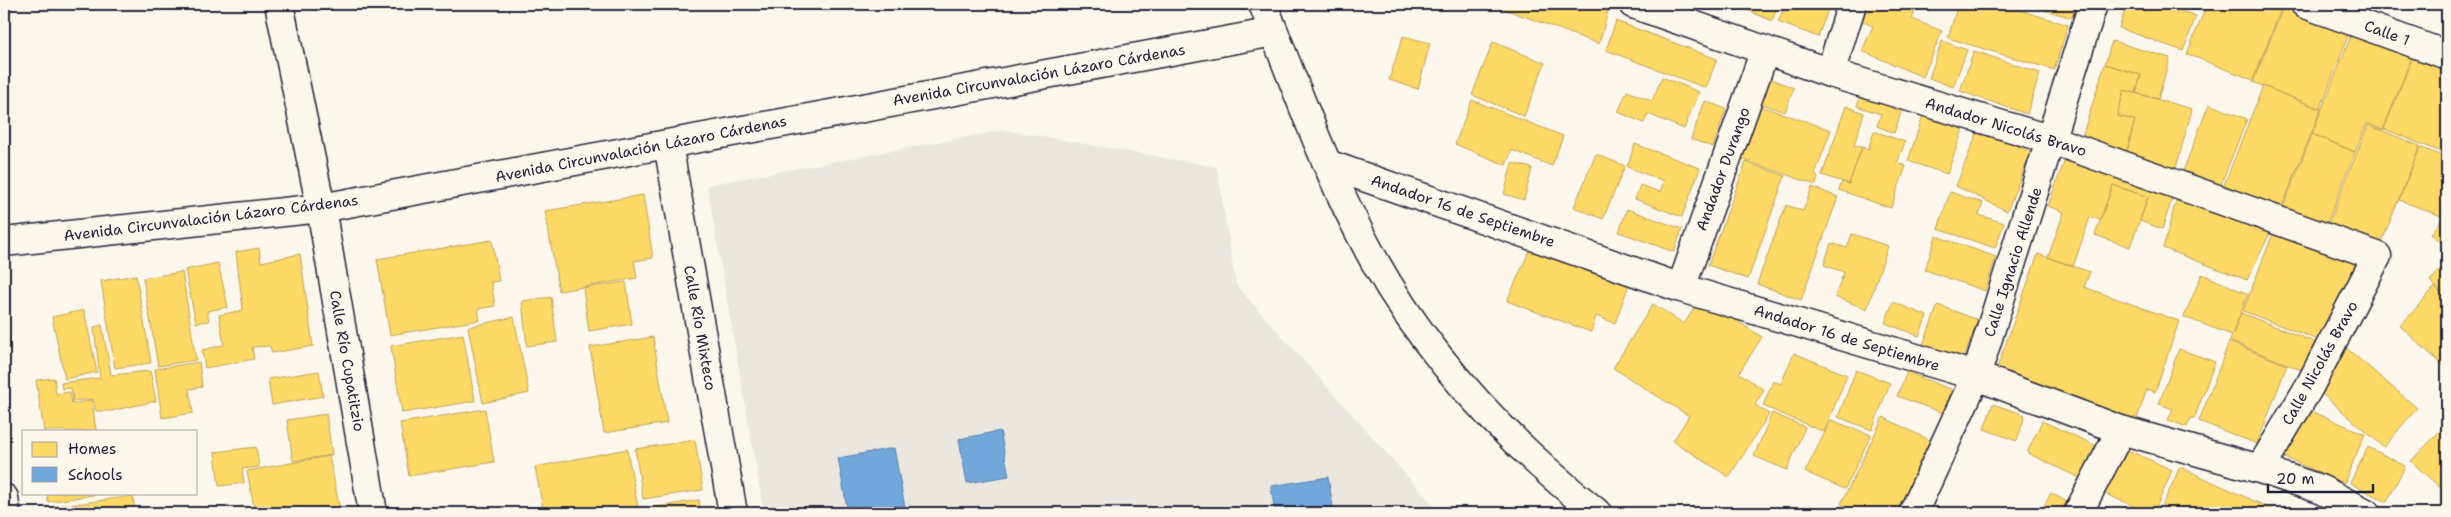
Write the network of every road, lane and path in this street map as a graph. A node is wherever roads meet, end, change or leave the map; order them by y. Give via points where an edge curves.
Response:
1 (279, 4) edge
2 (1263, 4) edge
3 (1633, 4) edge
4 (1852, 4) edge
5 (2093, 4) edge
6 (2319, 6) edge
7 (1274, 32) junction
8 (1765, 50) junction
9 (2447, 55) edge
10 (1830, 73) junction
11 (2052, 140) junction
12 (668, 144) junction
13 (1327, 164) junction
14 (321, 208) junction
15 (4, 242) edge
16 (2377, 256) joint
17 (1681, 288) junction
18 (1976, 376) junction
19 (2121, 430) junction
20 (2260, 469) junction
21 (4, 498) edge
22 (6, 513) edge
23 (373, 513) edge
24 (733, 513) edge
25 (1597, 513) edge
26 (1913, 513) edge
27 (2078, 513) edge
28 (2366, 513) edge

1 - 14 street, Calle Río Cupatitzio
2 - 7 street
3 - 8 street, Andador Nicolás Bravo
4 - 10 street
5 - 11 street, Calle Ignacio Allende
6 - 9 street, Calle 1
7 - 12 street, Avenida Circunvalación Lázaro Cárdenas
7 - 13 street
8 - 10 street, Andador Nicolás Bravo
8 - 17 street, Andador Durango
10 - 11 street, Andador Nicolás Bravo
11 - 16 street, Andador Nicolás Bravo
11 - 18 street, Calle Ignacio Allende
12 - 14 street, Avenida Circunvalación Lázaro Cárdenas
12 - 24 street, Calle Río Mixteco
13 - 17 street, Andador 16 de Septiembre
13 - 25 street via 1374,260 1426,340 1491,418 1557,481
14 - 15 street, Avenida Circunvalación Lázaro Cárdenas
14 - 23 street, Calle Río Cupatitzio
16 - 20 street, Calle Nicolás Bravo via 2309,387
17 - 18 street, Andador 16 de Septiembre
18 - 19 street, Andador 16 de Septiembre
18 - 26 street, Calle Ignacio Allende
19 - 20 street, Andador 16 de Septiembre
19 - 27 street
20 - 28 street, Andador 16 de Septiembre via 2320,489
21 - 22 street

